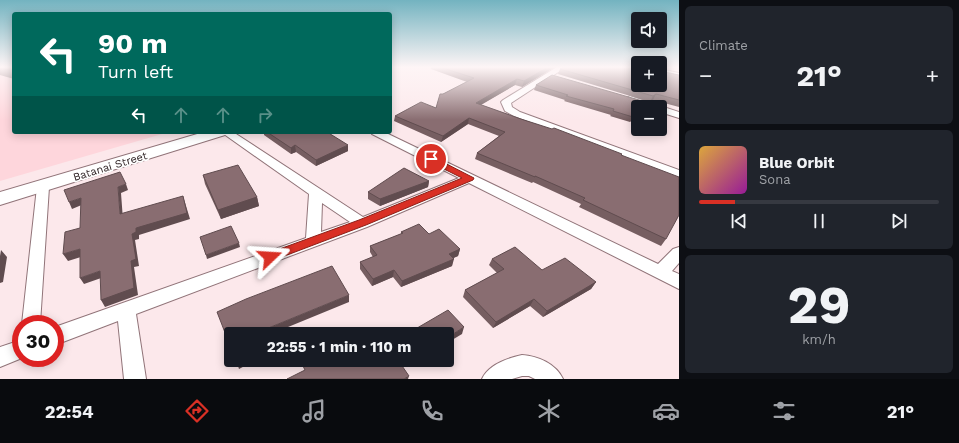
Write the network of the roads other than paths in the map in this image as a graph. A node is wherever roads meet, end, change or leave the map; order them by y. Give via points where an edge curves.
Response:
1 (532, 85) edge
2 (621, 96) edge
3 (633, 100) edge
4 (667, 111) edge
5 (679, 114) edge
6 (214, 134) edge
7 (229, 134) edge
8 (380, 134) edge
9 (679, 174) edge
10 (470, 178) junction
11 (43, 187) junction
12 (316, 192) junction
13 (0, 200) edge
14 (362, 223) junction
15 (312, 241) junction
16 (679, 253) edge
17 (660, 272) junction
18 (679, 282) edge
19 (126, 310) junction
20 (32, 315) edge
21 (64, 333) edge
22 (12, 352) edge
23 (0, 357) edge
24 (135, 379) edge
25 (493, 379) edge
26 (552, 379) edge

1 - 9 street via 506,102 508,109
2 - 3 street
4 - 5 street
6 - 11 street, Batanai Street
7 - 12 street
8 - 10 street
10 - 14 street
10 - 17 street
11 - 13 street, Batanai Street
11 - 20 street
12 - 14 street
12 - 15 street
14 - 15 street
15 - 19 street
16 - 17 street
17 - 18 street
19 - 21 street
19 - 24 street
22 - 23 street
25 - 26 street via 510,367 521,365 538,370

